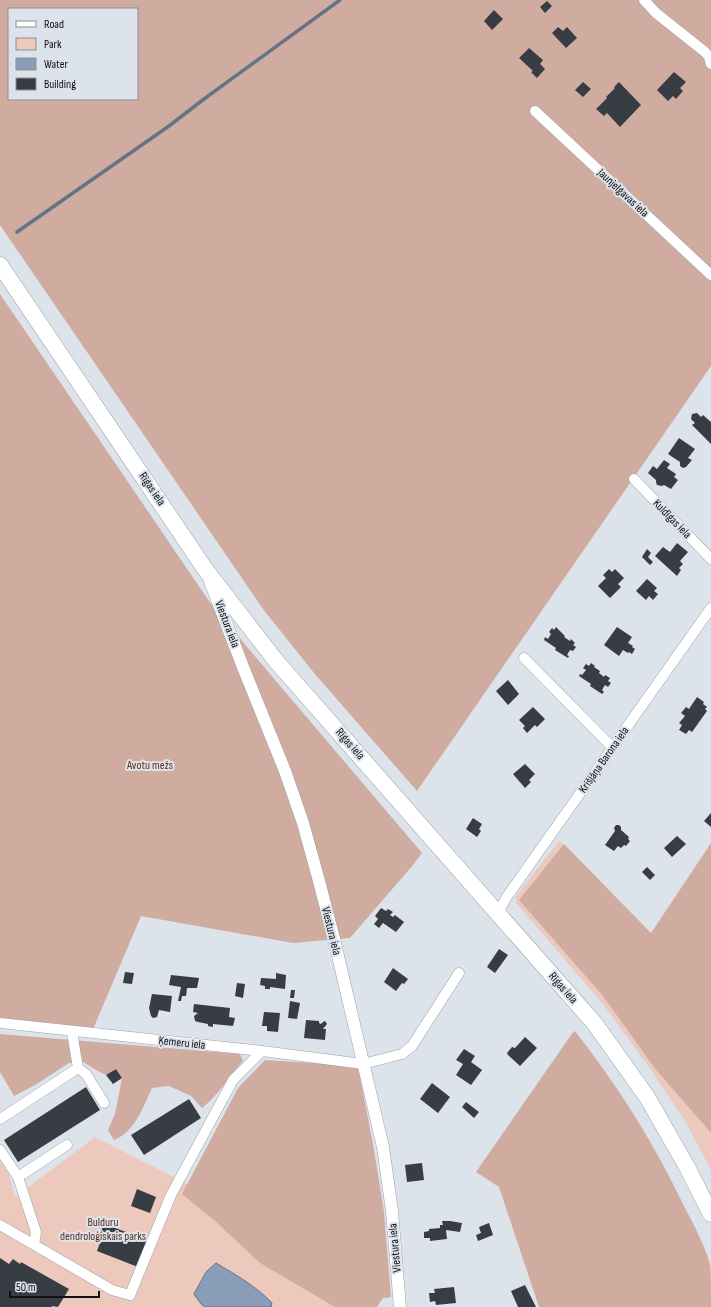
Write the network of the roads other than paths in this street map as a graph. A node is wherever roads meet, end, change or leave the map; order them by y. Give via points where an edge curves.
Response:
1 (644, 0) edge
2 (711, 64) edge
3 (535, 111) dead end
4 (0, 265) edge
5 (711, 275) edge
6 (634, 479) dead end
7 (711, 559) edge
8 (206, 569) junction
9 (711, 608) edge
10 (524, 658) dead end
11 (612, 747) junction
12 (498, 913) junction
13 (459, 973) dead end
14 (0, 1023) edge
15 (72, 1032) junction
16 (262, 1051) junction
17 (363, 1064) junction
18 (78, 1068) junction
19 (104, 1103) dead end
20 (0, 1119) edge
21 (66, 1146) dead end
22 (0, 1150) edge
23 (18, 1177) junction
24 (711, 1214) edge
25 (0, 1225) edge
26 (34, 1245) junction
27 (400, 1307) edge

1 - 2 street via 656,13 705,52
3 - 5 street, Jaunjelgavas iela
4 - 8 main road, Rīgas iela
6 - 7 street, Kuldīgas iela
8 - 12 main road, Rīgas iela via 276,661
8 - 17 street, Viestura iela via 303,823
9 - 11 street, Krišjāņa Barona iela
10 - 11 street
11 - 12 street, Krišjāņa Barona iela
12 - 24 main road, Rīgas iela via 595,1024 647,1097
13 - 17 street via 412,1046 402,1054
14 - 15 street, Ķemeru iela
15 - 16 street, Ķemeru iela
15 - 18 street
16 - 17 street, Ķemeru iela
16 - 26 street via 233,1080 171,1195 130,1295 112,1290
17 - 27 street, Viestura iela via 383,1147 392,1211
18 - 19 street via 86,1074
18 - 20 street
21 - 23 street
22 - 23 street
23 - 26 street via 36,1232
25 - 26 street

